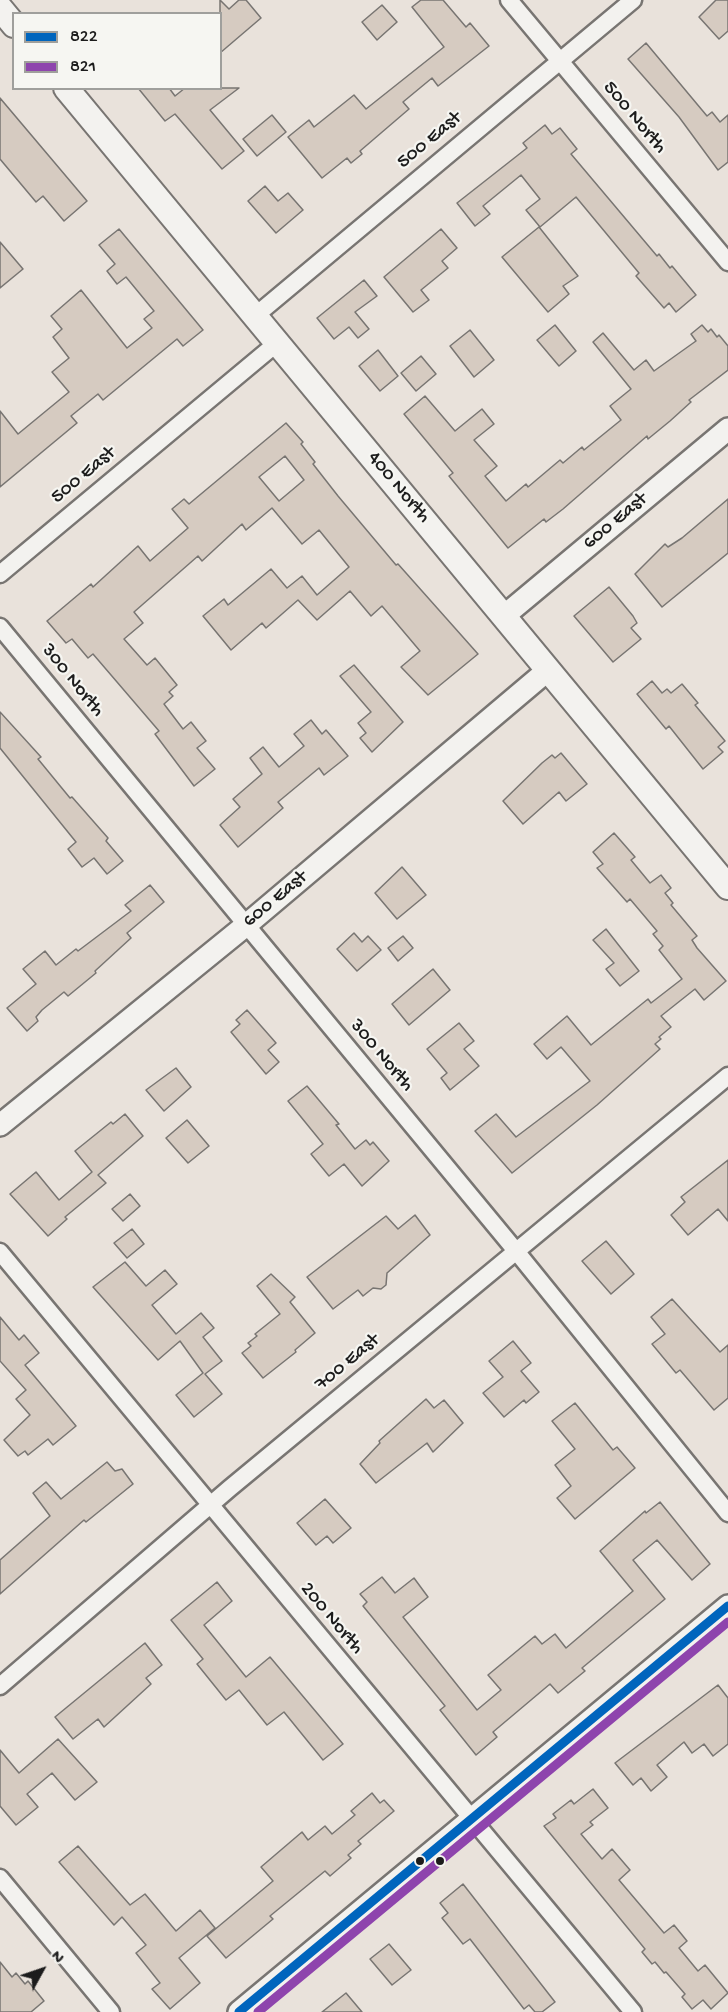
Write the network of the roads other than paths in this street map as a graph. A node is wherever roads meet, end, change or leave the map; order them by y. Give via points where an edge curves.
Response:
1 (509, 0) edge
2 (633, 0) edge
3 (559, 61) junction
4 (68, 90) edge
5 (728, 262) edge
6 (255, 316) junction
7 (277, 343) junction
8 (728, 429) edge
9 (0, 574) edge
10 (504, 616) junction
11 (0, 627) edge
12 (548, 670) junction
13 (728, 887) edge
14 (245, 926) junction
15 (728, 1077) edge
16 (0, 1125) edge
17 (516, 1251) junction
18 (0, 1252) edge
19 (209, 1506) junction
20 (728, 1513) edge
21 (728, 1606) edge
22 (0, 1686) edge
23 (471, 1819) junction
24 (0, 1878) edge
25 (111, 2012) edge
26 (239, 2012) edge
27 (633, 2012) edge

1 - 3 street, 500 North
2 - 3 street, 500 East
3 - 5 street, 500 North
3 - 6 street, 500 East
4 - 6 main road, 400 North
6 - 7 main road, 400 North
7 - 9 street, 500 East
7 - 10 main road, 400 North
8 - 10 street, 600 East
10 - 12 main road, 400 North
11 - 14 street, 300 North
12 - 13 main road, 400 North
12 - 14 street, 600 East
14 - 16 street, 600 East
14 - 17 street, 300 North
15 - 17 street, 700 East
17 - 19 street, 700 East
17 - 20 street, 300 North
18 - 19 street, 200 North
19 - 22 street, 700 East
19 - 23 street, 200 North
21 - 23 street
23 - 26 street
23 - 27 street, 200 North
24 - 25 street

